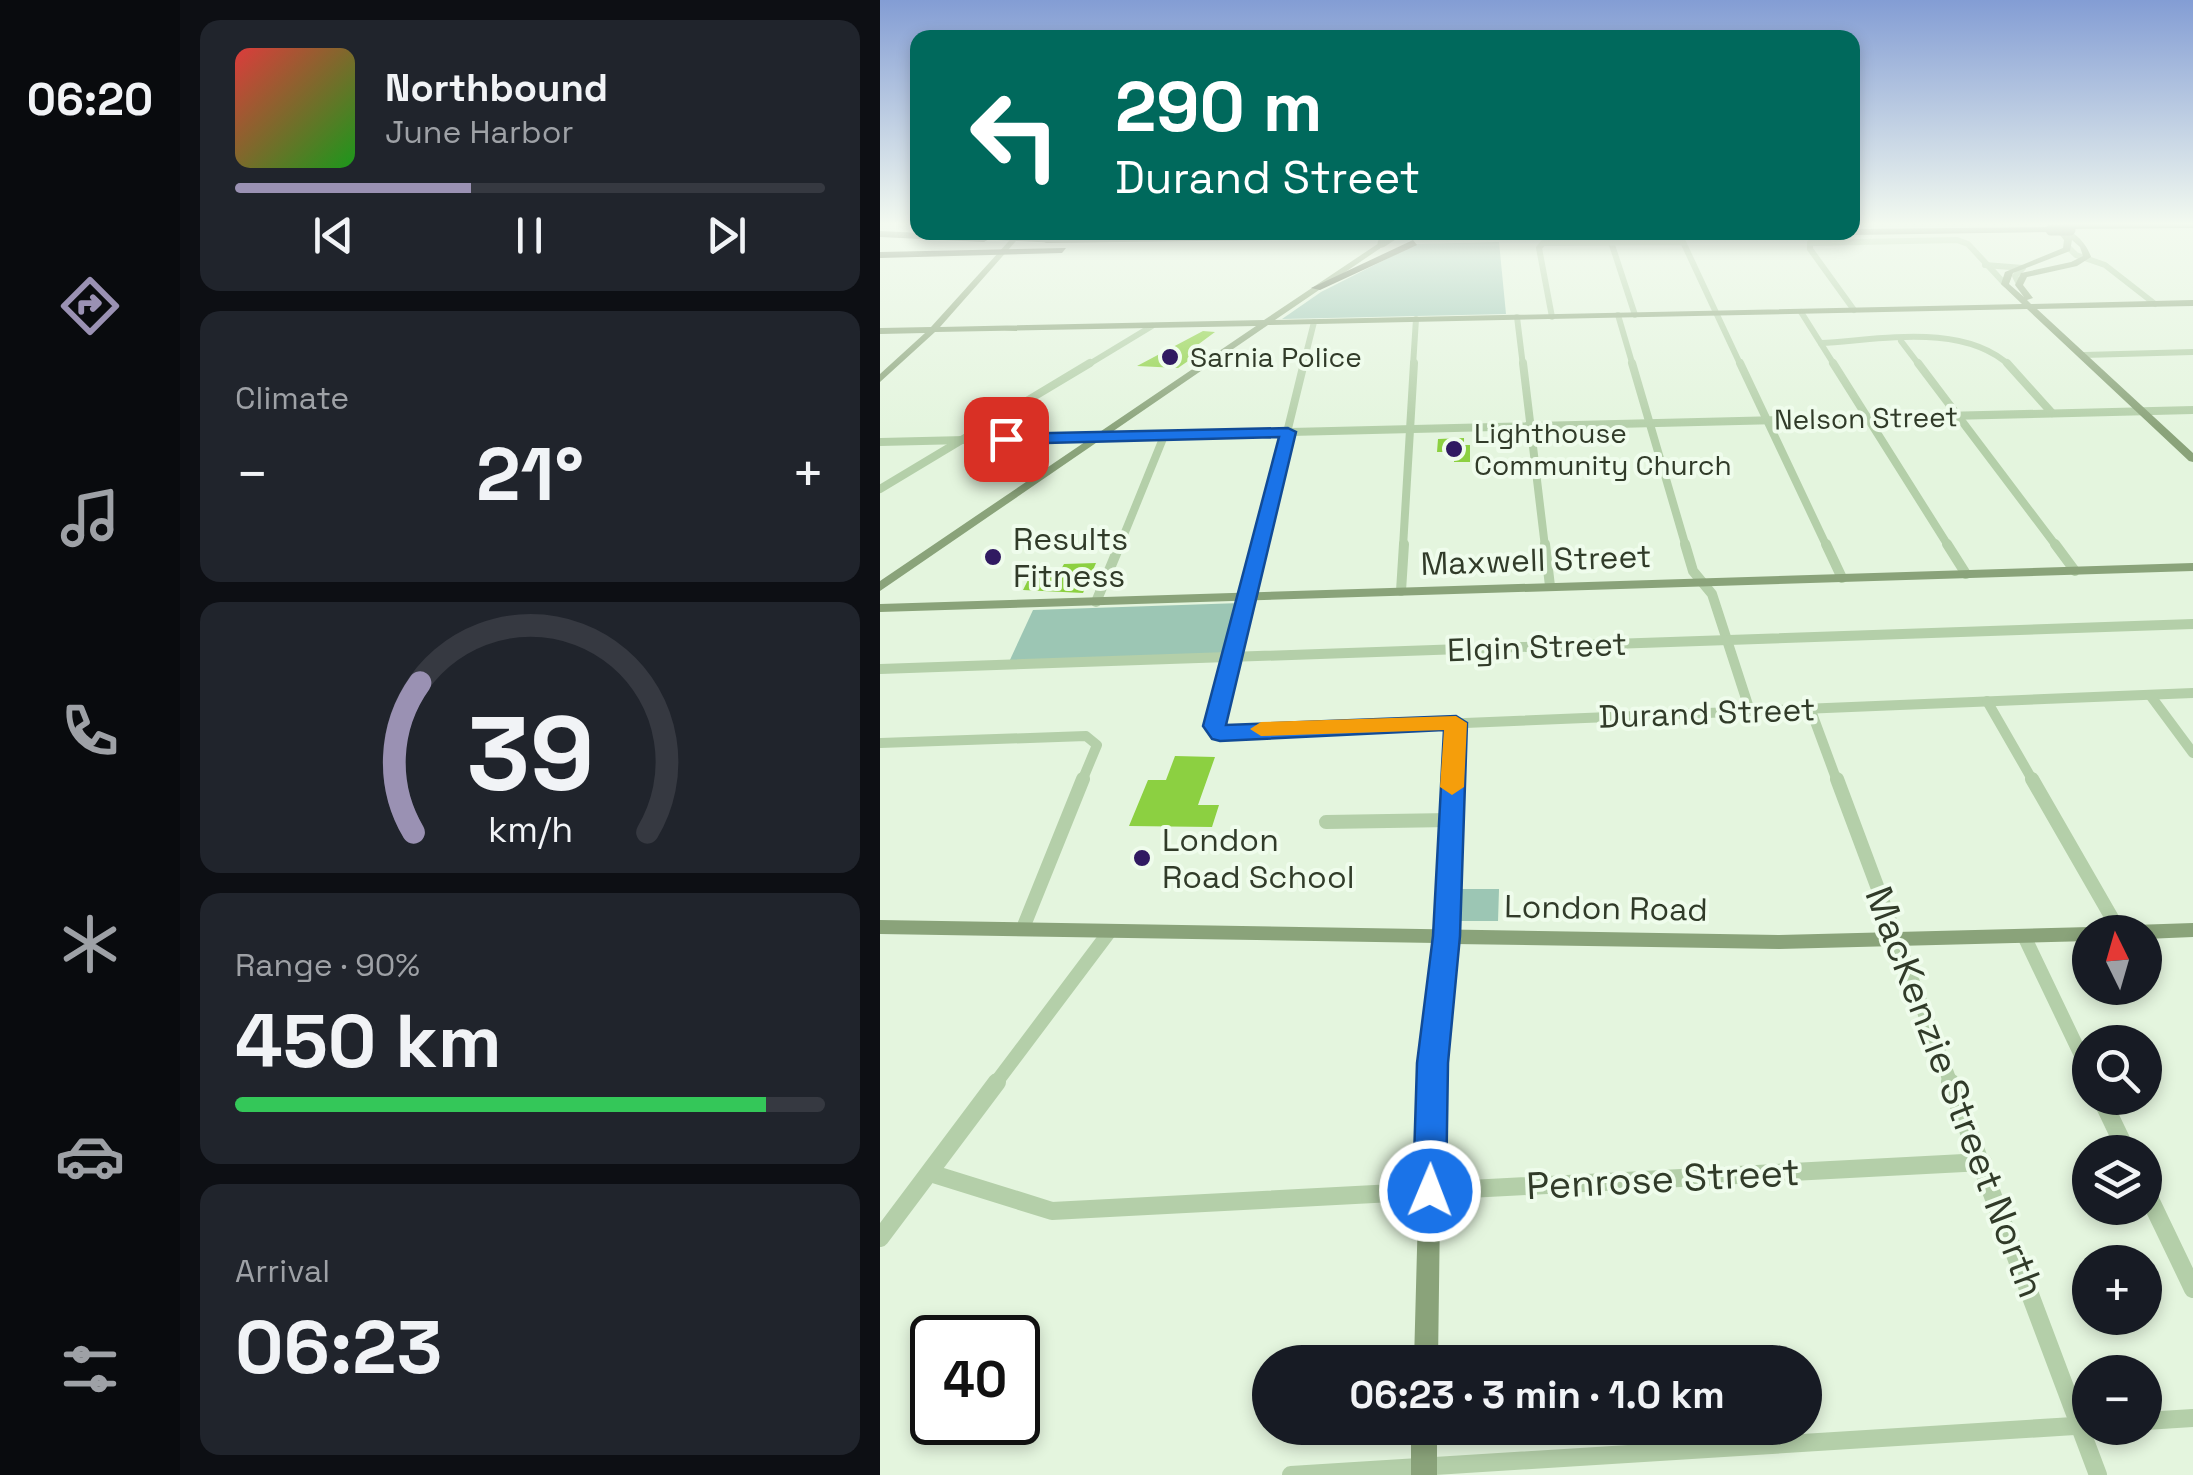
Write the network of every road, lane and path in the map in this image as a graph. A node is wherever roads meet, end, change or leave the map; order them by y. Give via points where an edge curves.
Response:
1 (954, 293) edge
2 (967, 293) edge
3 (1309, 293) edge
4 (1548, 293) edge
5 (1628, 293) edge
6 (1707, 293) edge
7 (1843, 293) edge
8 (2016, 293) edge
9 (2025, 293) edge
10 (2141, 293) edge
11 (2193, 303) edge
12 (2155, 304) junction
13 (2034, 307) junction
14 (1854, 310) junction
15 (1801, 312) junction
16 (1718, 313) junction
17 (1618, 315) junction
18 (1635, 315) junction
19 (1552, 316) junction
20 (1516, 317) junction
21 (1416, 320) junction
22 (1314, 322) junction
23 (1265, 323) junction
24 (1204, 324) junction
25 (1152, 326) junction
26 (880, 330) edge
27 (920, 330) junction
28 (933, 330) junction
29 (1901, 342) junction
30 (1821, 344) junction
31 (1226, 349) junction
32 (2193, 352) edge
33 (2084, 355) junction
34 (881, 378) edge
35 (2193, 410) edge
36 (2144, 411) junction
37 (2052, 414) junction
38 (1958, 416) junction
39 (1868, 418) junction
40 (1768, 420) junction
41 (1650, 424) junction
42 (1530, 426) junction
43 (1409, 430) junction
44 (1288, 432) junction
45 (1164, 436) junction
46 (1099, 437) junction
47 (962, 440) junction
48 (880, 442) edge
49 (2193, 459) edge
50 (880, 489) edge
51 (2193, 567) edge
52 (2075, 571) junction
53 (1966, 574) junction
54 (1842, 578) junction
55 (1703, 582) junction
56 (1550, 586) junction
57 (880, 588) edge
58 (1401, 592) junction
59 (1248, 597) junction
60 (1096, 602) junction
61 (880, 608) edge
62 (2193, 624) edge
63 (1728, 641) junction
64 (1234, 657) junction
65 (880, 669) edge
66 (2193, 693) edge
67 (2150, 695) junction
68 (1987, 702) junction
69 (1810, 708) junction
70 (1750, 711) junction
71 (1456, 723) junction
72 (880, 744) edge
73 (2193, 753) edge
74 (1450, 820) junction
75 (1326, 822) dead end
76 (2110, 915) edge
77 (880, 927) edge
78 (1024, 928) junction
79 (2193, 930) edge
80 (1110, 931) junction
81 (2162, 931) edge
82 (2072, 935) edge
83 (1446, 936) junction
84 (2024, 936) junction
85 (1897, 940) junction
86 (2072, 1036) edge
87 (1983, 1162) junction
88 (930, 1173) junction
89 (1430, 1191) junction
90 (2162, 1224) edge
91 (880, 1238) edge
92 (2193, 1289) edge
93 (1426, 1345) edge
94 (2072, 1391) edge
95 (2193, 1418) edge
96 (2162, 1421) edge
97 (2072, 1426) edge
98 (1424, 1445) edge
99 (2090, 1445) edge
100 (1424, 1471) edge
101 (1291, 1475) edge
102 (2098, 1475) edge

1 - 27 main road
2 - 28 main road
3 - 23 main road
4 - 19 street
5 - 18 street
6 - 16 street
7 - 14 street
8 - 13 main road
9 - 13 main road
10 - 12 street
11 - 12 main road
12 - 13 main road
13 - 14 main road
13 - 33 main road
14 - 15 main road
15 - 16 main road
15 - 30 street
16 - 18 main road
16 - 40 street
17 - 18 main road
17 - 19 main road
17 - 41 street
19 - 20 main road
20 - 21 main road
20 - 42 street
21 - 22 main road
21 - 43 street
22 - 23 main road
22 - 44 street
23 - 24 main road
23 - 31 main road
24 - 25 main road
24 - 31 main road via 1238,329
25 - 28 main road
25 - 47 street
26 - 27 main road
27 - 28 main road
27 - 34 main road
28 - 34 main road
29 - 30 street
29 - 37 street via 1985,349
29 - 38 street
30 - 39 street
31 - 46 main road
32 - 33 street
33 - 36 main road
35 - 36 street, Nelson Street
36 - 37 street, Nelson Street
36 - 49 main road
37 - 38 street, Nelson Street
38 - 39 street, Nelson Street
38 - 52 street
39 - 40 street, Nelson Street
39 - 53 street
40 - 41 street, Nelson Street
40 - 54 street
41 - 42 street, Nelson Street
41 - 55 street via 1693,571
42 - 43 street, Nelson Street
42 - 56 street
43 - 44 street, Nelson Street
43 - 58 street
44 - 45 street, Nelson Street
44 - 59 street
45 - 46 street, Nelson Street
45 - 60 street
46 - 47 street, Nelson Street
46 - 57 main road
47 - 48 street, Nelson Street
47 - 50 street
51 - 52 main road, Maxwell Street
52 - 53 main road, Maxwell Street
53 - 54 main road, Maxwell Street
54 - 55 main road, Maxwell Street
55 - 56 main road, Maxwell Street
55 - 63 street
56 - 58 main road, Maxwell Street
58 - 59 main road, Maxwell Street
59 - 60 main road, Maxwell Street
59 - 64 street
60 - 61 main road, Maxwell Street
62 - 63 street, Elgin Street
63 - 64 street, Elgin Street
63 - 70 street
64 - 65 street, Elgin Street
64 - 71 street, Durand Street via 1214,726 1220,734
66 - 67 street, Durand Street
67 - 68 street, Durand Street
67 - 73 street
68 - 69 street, Durand Street
68 - 76 street
69 - 70 street, Durand Street
69 - 85 street, MacKenzie Street North
70 - 71 street, Durand Street
71 - 74 street
72 - 78 street via 1086,736 1097,744
74 - 75 street
74 - 83 street
77 - 78 main road, London Road
78 - 80 main road, London Road
79 - 81 main road
80 - 83 main road, London Road
80 - 88 street
82 - 84 main road, London Road
83 - 85 main road, London Road
83 - 89 main road via 1432,1063
84 - 85 main road, London Road
84 - 86 street
85 - 87 street, MacKenzie Street North
87 - 89 street, Penrose Street
87 - 94 street, MacKenzie Street North
88 - 89 street, Penrose Street via 1052,1211
88 - 91 street
89 - 93 main road
90 - 92 street
95 - 96 street
97 - 100 street
98 - 100 main road
99 - 102 street, MacKenzie Street North
100 - 101 street

